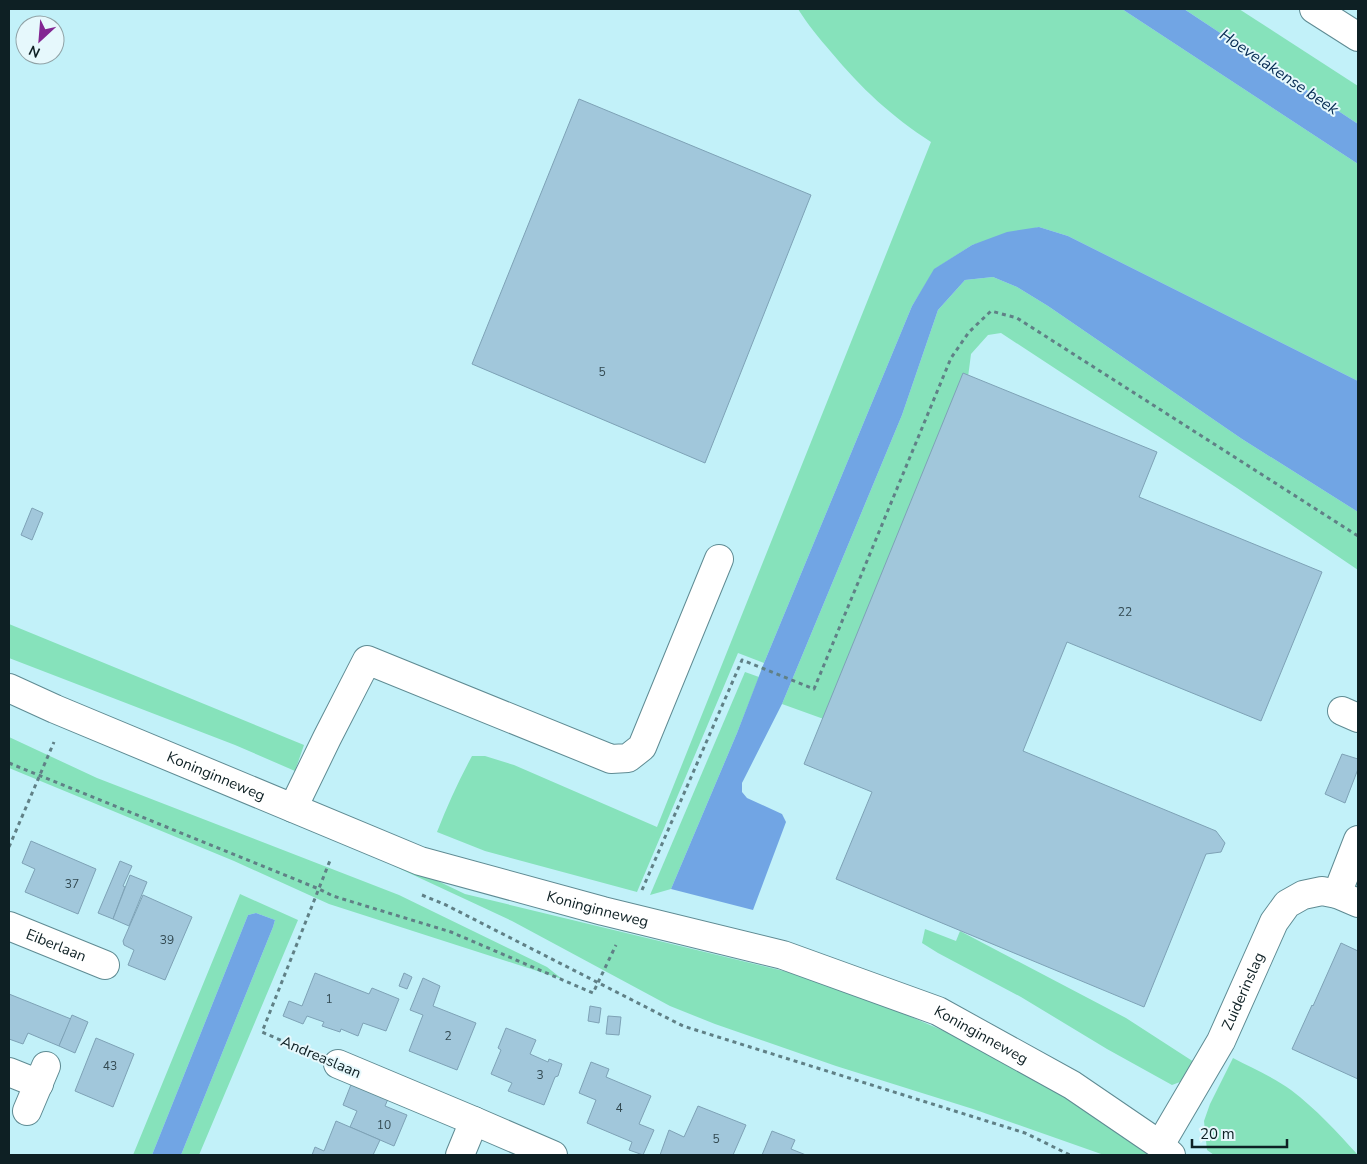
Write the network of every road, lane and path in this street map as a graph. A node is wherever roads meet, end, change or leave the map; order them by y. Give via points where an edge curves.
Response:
1 (1314, 9) edge
2 (1358, 37) edge
3 (1358, 536) edge
4 (719, 558) dead end
5 (755, 666) dead end
6 (9, 688) edge
7 (45, 738) dead end
8 (9, 763) edge
9 (39, 775) junction
10 (293, 808) junction
11 (1358, 840) edge
12 (9, 847) edge
13 (322, 854) dead end
14 (419, 894) dead end
15 (1348, 898) edge
16 (9, 926) edge
17 (105, 965) dead end
18 (338, 1064) joint
19 (9, 1072) edge
20 (27, 1111) dead end
21 (474, 1121) junction
22 (1166, 1150) edge
23 (460, 1155) edge
24 (552, 1155) edge
25 (1070, 1155) edge

1 - 2 main road
3 - 5 path via 1017,318 991,311 969,332 951,358 814,689
4 - 10 main road via 642,747 628,758 611,759 367,660
6 - 10 main road, Koninginneweg
7 - 9 path via 54,742
8 - 9 path
9 - 12 path
10 - 22 main road, Koninginneweg via 420,861 603,911 783,955 938,1011 1072,1085
11 - 15 main road
13 - 18 path, Andreaslaan via 331,858 262,1032
14 - 25 path via 683,1026 1025,1133
15 - 22 main road, Zuiderinslag via 1322,891 1303,895 1288,904 1274,922 1221,1041
16 - 17 main road, Eiberlaan
18 - 21 main road, Andreaslaan
19 - 20 main road via 42,1075
21 - 23 main road
21 - 24 main road, Andreaslaan

